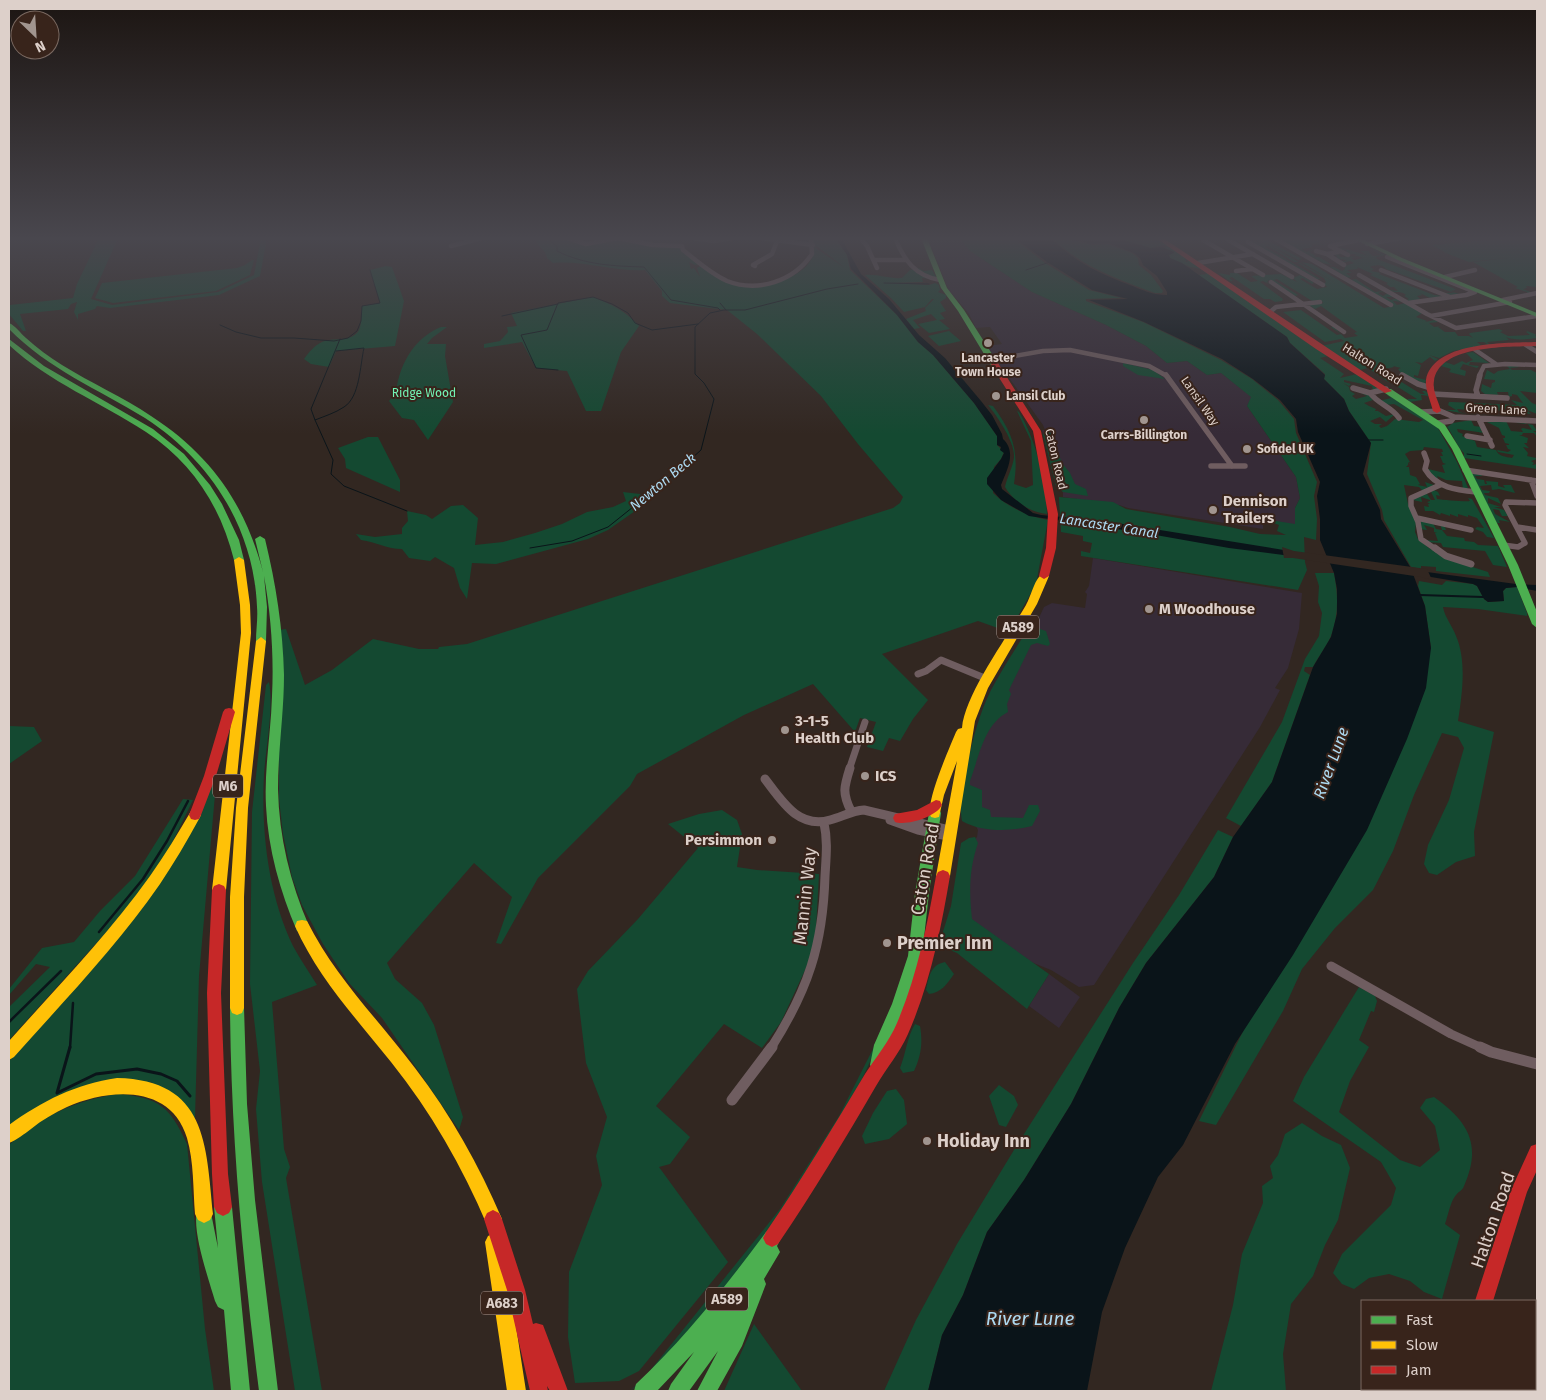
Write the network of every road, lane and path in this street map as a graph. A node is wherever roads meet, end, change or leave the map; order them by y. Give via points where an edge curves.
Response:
1 (955, 303) edge
2 (1258, 303) edge
3 (1309, 303) edge
4 (1387, 303) edge
5 (1408, 303) edge
6 (1501, 303) edge
7 (1511, 303) edge
8 (1304, 304) junction
9 (1391, 305) dead end
10 (1273, 310) junction
11 (1431, 316) junction
12 (1537, 316) edge
13 (9, 325) edge
14 (1344, 332) dead end
15 (9, 341) edge
16 (1532, 345) edge
17 (1474, 349) junction
18 (1537, 352) edge
19 (992, 360) junction
20 (1496, 364) junction
21 (1537, 365) edge
22 (1402, 374) dead end
23 (1353, 388) dead end
24 (1386, 389) junction
25 (1432, 391) junction
26 (1370, 393) junction
27 (1478, 396) junction
28 (1506, 398) dead end
29 (1437, 411) junction
30 (1422, 412) junction
31 (1454, 417) junction
32 (1478, 417) junction
33 (1399, 418) dead end
34 (1535, 421) edge
35 (1438, 423) junction
36 (1537, 427) edge
37 (1467, 436) dead end
38 (1490, 440) junction
39 (189, 446) junction
40 (1492, 446) dead end
41 (1424, 453) dead end
42 (1211, 466) dead end
43 (1232, 466) junction
44 (1245, 466) dead end
45 (1465, 470) junction
46 (1534, 480) edge
47 (1440, 485) junction
48 (1477, 492) junction
49 (1537, 496) edge
50 (1537, 503) edge
51 (1417, 518) junction
52 (1518, 527) junction
53 (1471, 530) dead end
54 (1537, 530) edge
55 (1503, 545) junction
56 (1471, 564) dead end
57 (1537, 624) edge
58 (243, 667) junction
59 (918, 674) dead end
60 (987, 679) junction
61 (865, 722) dead end
62 (967, 726) junction
63 (765, 779) dead end
64 (936, 805) junction
65 (851, 811) junction
66 (880, 814) junction
67 (899, 818) junction
68 (824, 823) junction
69 (940, 831) junction
70 (922, 947) junction
71 (1331, 966) dead end
72 (9, 1052) edge
73 (1537, 1064) edge
74 (732, 1100) dead end
75 (9, 1135) edge
76 (1537, 1152) edge
77 (490, 1214) junction
78 (787, 1218) junction
79 (763, 1265) junction
80 (1484, 1300) edge
81 (522, 1311) junction
82 (235, 1342) junction
83 (685, 1381) junction
84 (241, 1391) edge
85 (269, 1391) edge
86 (517, 1391) edge
87 (539, 1391) edge
88 (559, 1391) edge
89 (643, 1391) edge
90 (670, 1391) edge
91 (678, 1391) edge
92 (707, 1391) edge

1 - 19 main road, Caton Road / A589
2 - 10 main road, Halton Road
3 - 8 street
4 - 9 street
5 - 11 street
6 - 11 street
7 - 12 main road
8 - 10 street
8 - 14 street
10 - 24 main road, Halton Road via 1318,347
11 - 12 street via 1456,328
13 - 39 main road, M6 via 47,360 113,397
15 - 58 main road, M6 via 30,362 167,442 203,479 226,517 241,562 246,602
16 - 17 main road
16 - 18 street
17 - 20 street
17 - 25 main road via 1450,355 1438,364 1431,375
19 - 43 street, Lansil Way via 1042,350 1070,350 1160,370 1171,379
19 - 60 main road, Caton Road / A589 via 1037,430 1053,519 1049,557 1034,600
20 - 21 street
20 - 27 street via 1481,369 1476,390
22 - 25 street
23 - 26 street
24 - 26 street
24 - 30 main road, Halton Road
25 - 27 street
25 - 29 main road
26 - 33 street
27 - 28 street
29 - 30 street
29 - 31 street, Green Lane
30 - 35 main road, Halton Road
31 - 32 street, Green Lane
31 - 35 street, Green Lane via 1454,420
32 - 34 street, Green Lane
32 - 38 street
34 - 36 street
35 - 45 main road, Halton Road via 1447,433
37 - 38 street
38 - 40 street
39 - 77 main road, A683 via 228,478 250,514 266,558 274,603 278,675 272,798 275,840 297,917 345,995 401,1061 425,1097 463,1157
39 - 85 main road, M6 via 222,483 241,516 255,558 262,603 242,808 237,897 237,1066 256,1302
41 - 47 street via 1426,473
42 - 43 street
43 - 44 street
45 - 46 street
45 - 48 main road, Halton Road
46 - 49 street
47 - 48 street
47 - 51 street via 1411,498
48 - 55 main road, Halton Road
50 - 52 street via 1506,502
51 - 53 street
51 - 56 street via 1420,539 1427,545 1446,556
52 - 54 street
52 - 55 street via 1524,545
55 - 57 main road, Halton Road
58 - 72 main road via 208,786 164,871 102,950
58 - 82 main road, M6 via 220,868 214,993 220,1174
59 - 60 street via 941,660
60 - 62 main road, Caton Road / A589
61 - 65 street via 844,786 844,797
62 - 64 main road, Caton Road / A589 via 944,775
62 - 69 main road, Caton Road / A589 via 961,764 952,774
63 - 68 street via 783,804 801,820 811,824
64 - 67 main road via 919,815
64 - 69 main road, Caton Road / A589
65 - 66 street
65 - 68 street
66 - 67 street
66 - 69 street via 892,821
67 - 69 street
68 - 74 street, Mannin Way via 828,836 826,866 821,928 814,962 788,1024
69 - 70 main road, Caton Road / A589 via 934,918
69 - 70 main road, Caton Road / A589 via 930,896 921,908
70 - 78 main road, Caton Road / A589 via 882,1045 878,1067 844,1129
71 - 73 street via 1451,1034 1491,1052
75 - 82 main road via 64,1100 111,1086 150,1088 175,1102 193,1134 207,1239
76 - 80 main road, Halton Road via 1519,1190
77 - 81 main road, A683
77 - 86 main road, A683
78 - 79 main road, Caton Road / A589
78 - 89 main road, Caton Road / A589 via 707,1326 674,1364
79 - 83 main road, Caton Road / A589
79 - 92 main road via 743,1324
81 - 87 main road, A683
81 - 88 main road via 544,1349
82 - 84 main road, M6
83 - 90 main road
83 - 91 main road, Caton Road / A589

